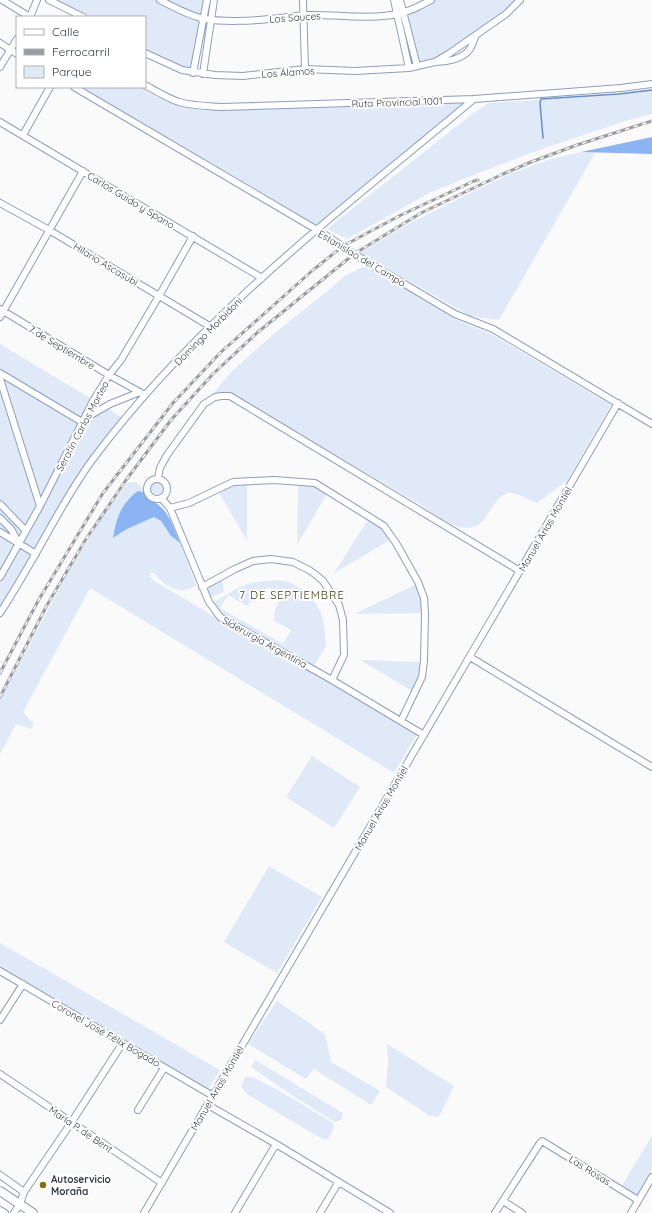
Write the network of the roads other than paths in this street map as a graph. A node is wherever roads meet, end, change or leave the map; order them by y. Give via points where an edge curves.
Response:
1 (2, 0) edge
2 (36, 0) edge
3 (49, 0) edge
4 (160, 0) edge
5 (207, 0) edge
6 (214, 0) edge
7 (303, 0) edge
8 (394, 0) edge
9 (400, 0) edge
10 (431, 0) edge
11 (520, 0) edge
12 (400, 13) junction
13 (303, 15) junction
14 (28, 16) edge
15 (30, 16) edge
16 (81, 16) edge
17 (204, 18) junction
18 (211, 19) junction
19 (16, 40) edge
20 (0, 43) edge
21 (10, 50) junction
22 (16, 53) edge
23 (146, 53) edge
24 (417, 66) junction
25 (0, 67) edge
26 (409, 68) junction
27 (305, 69) junction
28 (194, 73) junction
29 (203, 74) junction
30 (652, 84) edge
31 (146, 86) edge
32 (49, 88) edge
33 (76, 88) edge
34 (474, 100) junction
35 (0, 122) edge
36 (23, 135) junction
37 (84, 171) junction
38 (0, 203) edge
39 (49, 230) junction
40 (316, 230) junction
41 (193, 236) junction
42 (262, 278) junction
43 (159, 296) junction
44 (1, 312) edge
45 (211, 327) junction
46 (0, 373) edge
47 (109, 375) junction
48 (0, 378) edge
49 (142, 394) junction
50 (618, 403) junction
51 (83, 420) junction
52 (652, 424) edge
53 (158, 478) junction
54 (161, 498) junction
55 (0, 504) edge
56 (40, 506) junction
57 (170, 508) junction
58 (0, 518) edge
59 (26, 531) junction
60 (0, 532) edge
61 (19, 543) junction
62 (36, 554) junction
63 (520, 571) junction
64 (0, 577) edge
65 (202, 587) junction
66 (0, 613) edge
67 (470, 657) junction
68 (332, 680) junction
69 (401, 721) junction
70 (424, 735) junction
71 (652, 767) edge
72 (0, 971) edge
73 (23, 984) junction
74 (0, 1020) edge
75 (122, 1044) junction
76 (164, 1068) junction
77 (0, 1074) edge
78 (213, 1096) junction
79 (208, 1105) junction
80 (138, 1110) dead end
81 (71, 1123) junction
82 (276, 1144) junction
83 (0, 1175) edge
84 (652, 1177) edge
85 (162, 1183) junction
86 (338, 1183) junction
87 (0, 1191) edge
88 (24, 1192) junction
89 (638, 1200) junction
90 (503, 1201) junction
91 (20, 1204) junction
92 (0, 1210) edge
93 (5, 1213) edge
94 (14, 1213) edge
95 (33, 1213) edge
96 (144, 1213) edge
97 (234, 1213) edge
98 (320, 1213) edge
99 (390, 1213) edge
100 (495, 1213) edge
101 (522, 1213) edge
102 (630, 1213) edge

1 - 14 street
2 - 15 street
3 - 16 street
4 - 17 street, Los Sauces
5 - 17 street
6 - 18 street
7 - 13 street
8 - 12 street
9 - 12 street
10 - 12 street, Los Sauces
11 - 24 street, Los Álamos via 476,36 467,52 446,62
12 - 13 street, Los Sauces
12 - 24 street
12 - 26 street
13 - 18 street, Los Sauces via 268,19
13 - 27 street
17 - 18 street, Los Sauces
17 - 28 street
18 - 29 street
19 - 21 street
20 - 21 street
21 - 22 street
21 - 25 street
23 - 28 street, Los Álamos
24 - 26 street, Los Álamos
26 - 27 street, Los Álamos via 355,71
27 - 29 street, Los Álamos via 243,76
28 - 29 street, Los Álamos
30 - 34 street, Ruta Provincial 1001
31 - 34 street, Ruta Provincial 1001 via 162,95 198,106
32 - 36 street
33 - 40 street, Estanislao del Campo
34 - 40 street, Domingo Morbidoni
35 - 36 street, Carlos Guido y Spano
36 - 37 street, Carlos Guido y Spano
37 - 39 street
37 - 41 street, Carlos Guido y Spano
38 - 39 street, Hilario Ascasubi
39 - 43 street, Hilario Ascasubi
39 - 44 street
40 - 42 street, Domingo Morbidoni
40 - 50 street, Estanislao del Campo via 456,314 493,329
41 - 42 street, Carlos Guido y Spano
41 - 43 street, Serafín Carlos Morteo
42 - 45 street, Domingo Morbidoni
43 - 45 street, Hilario Ascasubi
43 - 47 street, Serafín Carlos Morteo via 121,360
44 - 47 street, 7 de Septiembre
45 - 49 street, Domingo Morbidoni
46 - 51 street
47 - 49 street, 7 de Septiembre
47 - 51 street, Serafín Carlos Morteo
48 - 56 street
49 - 51 street via 110,404
49 - 62 street, Domingo Morbidoni via 92,460
50 - 52 street, Estanislao del Campo
50 - 63 street, Manuel Arias Montiel
51 - 56 street, Serafín Carlos Morteo
53 - 54 street via 165,481 168,488
53 - 54 street, Siderurgia Argentina via 149,482 147,491 152,498
53 - 63 street via 167,455 204,404 215,397 230,396
54 - 57 street, Siderurgia Argentina
55 - 59 street
56 - 59 street, Serafín Carlos Morteo
57 - 65 street, Siderurgia Argentina
57 - 69 street via 189,503 233,482 274,480 315,483 384,526 418,582 424,598 422,676
58 - 61 street
59 - 61 street, Serafín Carlos Morteo
60 - 61 street
61 - 62 street
61 - 64 street, Serafín Carlos Morteo
62 - 66 street, Domingo Morbidoni
63 - 67 street, Manuel Arias Montiel
65 - 68 street, Siderurgia Argentina via 214,611 224,620
65 - 68 street via 253,561 271,559 293,562 312,572 323,582 339,605 344,620 344,654
67 - 70 street, Manuel Arias Montiel
67 - 71 street
68 - 69 street, Siderurgia Argentina
69 - 70 street, Siderurgia Argentina
70 - 78 street, Manuel Arias Montiel
72 - 73 street, Coronel José Félix Bogado
73 - 74 street
73 - 75 street, Coronel José Félix Bogado
75 - 76 street, Coronel José Félix Bogado
75 - 81 street
76 - 78 street, Coronel José Félix Bogado
76 - 80 street
77 - 81 street, María P. de Bent
78 - 79 street, Manuel Arias Montiel
79 - 82 street
79 - 85 street, Manuel Arias Montiel
81 - 85 street, María P. de Bent
81 - 88 street
82 - 86 street
82 - 97 street
83 - 88 street
84 - 89 street
85 - 96 street, Manuel Arias Montiel
86 - 98 street
86 - 99 street
87 - 91 main road
88 - 91 street
89 - 90 street, Las Rosas via 542,1140
89 - 102 street
90 - 100 street
90 - 101 street
91 - 94 street
91 - 95 main road
92 - 93 street

